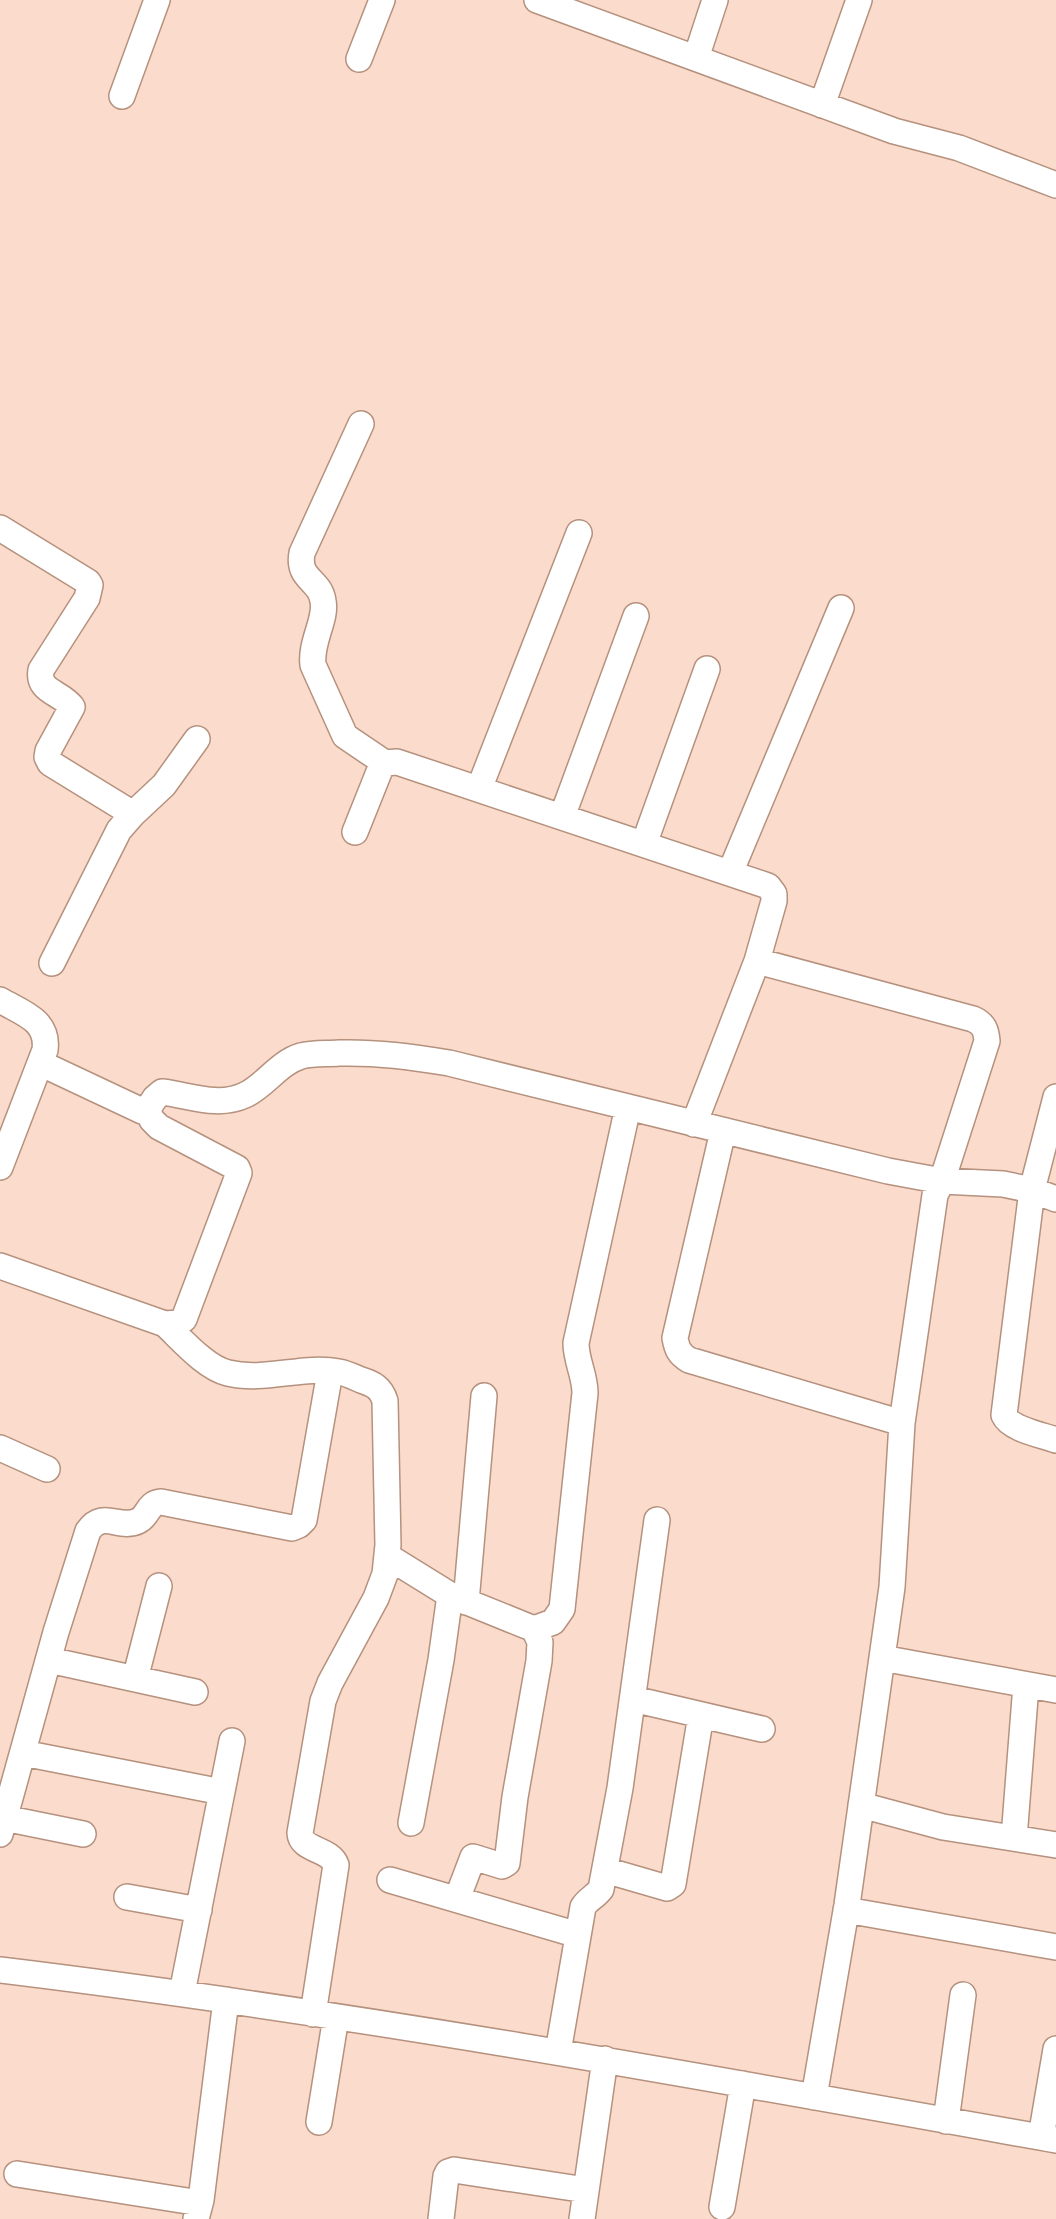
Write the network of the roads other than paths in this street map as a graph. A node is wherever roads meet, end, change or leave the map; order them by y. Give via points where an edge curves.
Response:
1 (157, 0) edge
2 (382, 0) edge
3 (536, 0) edge
4 (716, 0) edge
5 (859, 0) edge
6 (696, 58) junction
7 (359, 59) dead end
8 (122, 96) dead end
9 (822, 105) junction
10 (1056, 185) edge
11 (361, 424) dead end
12 (0, 528) edge
13 (579, 534) dead end
14 (842, 608) dead end
15 (636, 616) dead end
16 (707, 669) dead end
17 (197, 739) dead end
18 (385, 763) junction
19 (479, 789) junction
20 (133, 814) junction
21 (562, 817) junction
22 (355, 832) dead end
23 (644, 844) junction
24 (730, 873) junction
25 (757, 961) junction
26 (52, 963) dead end
27 (0, 1000) edge
28 (40, 1063) junction
29 (1056, 1097) edge
30 (628, 1107) junction
31 (147, 1110) junction
32 (694, 1124) junction
33 (724, 1131) junction
34 (0, 1167) edge
35 (942, 1181) junction
36 (1032, 1190) junction
37 (1056, 1199) edge
38 (0, 1266) edge
39 (165, 1324) junction
40 (330, 1372) junction
41 (484, 1396) dead end
42 (902, 1423) junction
43 (1056, 1440) edge
44 (0, 1448) edge
45 (47, 1469) dead end
46 (657, 1520) dead end
47 (387, 1556) junction
48 (158, 1586) dead end
49 (458, 1598) junction
50 (534, 1629) junction
51 (882, 1658) junction
52 (49, 1660) junction
53 (135, 1679) junction
54 (1026, 1685) junction
55 (1056, 1690) edge
56 (195, 1692) dead end
57 (633, 1698) junction
58 (701, 1715) junction
59 (762, 1729) dead end
60 (232, 1741) dead end
61 (23, 1753) junction
62 (222, 1792) junction
63 (861, 1805) junction
64 (411, 1823) dead end
65 (2, 1826) edge
66 (83, 1834) dead end
67 (1014, 1838) junction
68 (1056, 1845) edge
69 (604, 1870) junction
70 (390, 1880) dead end
71 (127, 1897) dead end
72 (457, 1900) junction
73 (199, 1910) junction
74 (846, 1910) junction
75 (578, 1935) junction
76 (1056, 1947) edge
77 (0, 1970) edge
78 (182, 1993) junction
79 (964, 1995) dead end
80 (226, 2000) junction
81 (324, 2015) junction
82 (1056, 2049) edge
83 (558, 2052) junction
84 (605, 2060) junction
85 (743, 2084) junction
86 (814, 2097) junction
87 (946, 2120) junction
88 (319, 2122) dead end
89 (1048, 2139) edge
90 (17, 2174) dead end
91 (586, 2190) junction
92 (722, 2207) dead end
93 (198, 2211) edge
94 (441, 2219) edge
95 (582, 2219) edge

1 - 8 street
2 - 7 street
3 - 6 street
4 - 6 street
5 - 9 street
6 - 9 street
9 - 10 street via 899,133 967,150
11 - 18 street via 301,561 302,569 320,591 323,600 312,654 313,665 345,736
12 - 20 street via 90,585 87,598 41,670 39,678 44,687 72,707 47,757 50,764
13 - 19 street
14 - 24 street
15 - 21 street
16 - 23 street
17 - 20 street via 164,785
18 - 19 street via 397,762
18 - 22 street
19 - 21 street
20 - 26 street via 119,830
21 - 23 street
23 - 24 street
24 - 25 street via 768,886 774,894
25 - 32 street
25 - 35 street via 980,1022 986,1030 987,1041
27 - 28 street via 41,1025 46,1040
28 - 31 street via 138,1110
28 - 34 street
29 - 36 street
30 - 31 street via 449,1063 375,1052 303,1056 291,1060 246,1095 227,1101 209,1101 162,1092
30 - 32 street
30 - 50 street via 576,1343 577,1363 583,1375 585,1393 562,1609 553,1622
31 - 39 street via 158,1127 237,1168 239,1173 184,1319
32 - 33 street
33 - 35 street via 888,1172
33 - 42 street via 675,1338 676,1348 681,1356 698,1363
35 - 36 street via 1003,1184
35 - 42 street via 935,1195
36 - 37 street
36 - 43 street via 1004,1415 1006,1421 1013,1425
38 - 39 street
39 - 40 street via 211,1366 228,1373 252,1376 318,1370
40 - 47 street via 340,1372 382,1391 385,1401
40 - 52 street via 304,1520 292,1528 161,1502 149,1507 138,1522 99,1520 88,1531
41 - 49 street
42 - 51 street via 892,1587
44 - 45 street
46 - 57 street
47 - 49 street
47 - 81 street via 385,1574 376,1598 323,1701 300,1833 305,1844 331,1856 336,1865
48 - 53 street
49 - 50 street
49 - 64 street via 441,1660
50 - 72 street via 540,1642 539,1661 519,1770 507,1863 502,1866 474,1857
51 - 54 street
51 - 63 street
52 - 53 street
52 - 61 street
53 - 56 street
54 - 55 street
54 - 67 street
57 - 58 street
57 - 69 street
58 - 59 street
58 - 69 street via 673,1884 667,1888
60 - 62 street
61 - 62 street
61 - 65 street
62 - 73 street
63 - 67 street via 943,1828
63 - 74 street
65 - 66 street
67 - 68 street
69 - 75 street via 601,1889 583,1907
70 - 72 street
71 - 73 street
72 - 75 street
73 - 78 street
74 - 76 street
74 - 86 street
75 - 83 street
77 - 78 street
78 - 80 street
79 - 87 street
80 - 81 street
80 - 93 street
81 - 83 street
81 - 88 street
82 - 89 street
83 - 84 street
84 - 85 street
84 - 91 street
85 - 86 street
85 - 92 street
86 - 87 street
87 - 89 street
90 - 93 street
91 - 94 street via 454,2170 446,2176
91 - 95 street

